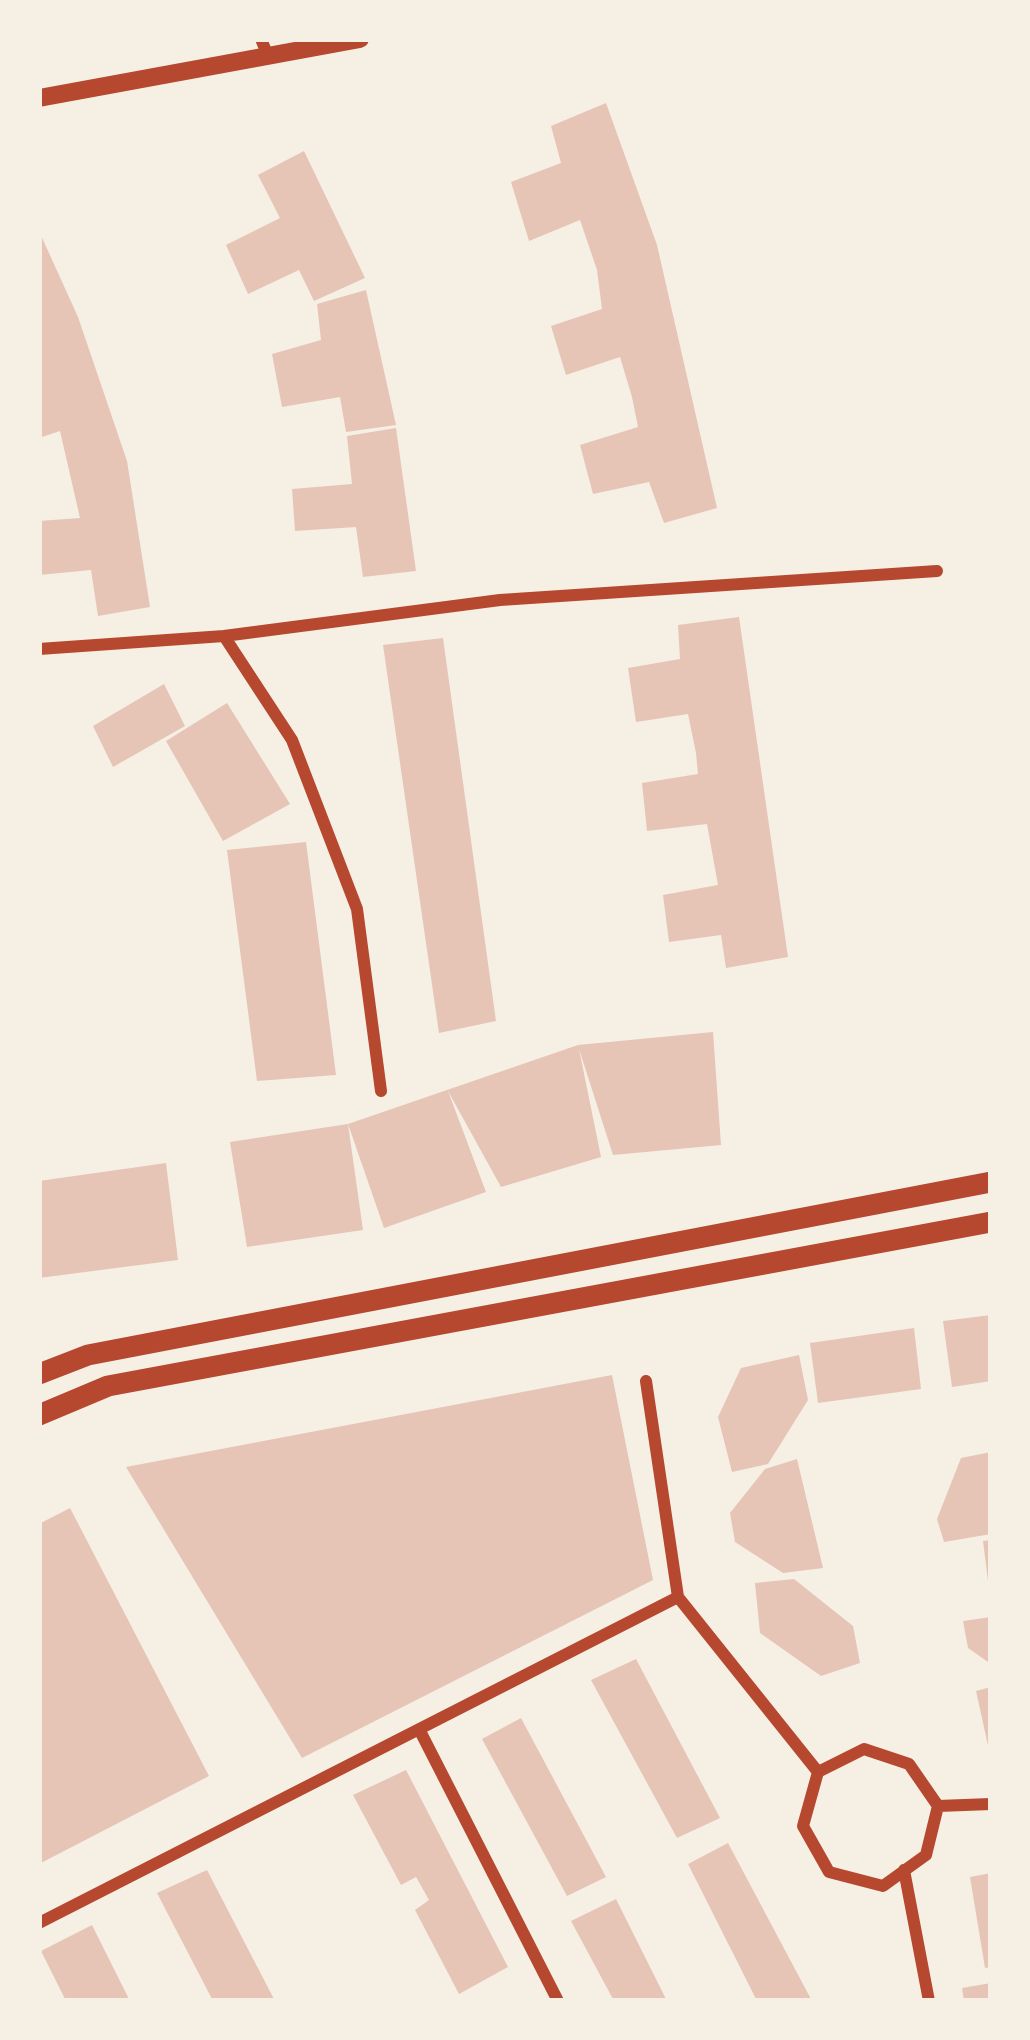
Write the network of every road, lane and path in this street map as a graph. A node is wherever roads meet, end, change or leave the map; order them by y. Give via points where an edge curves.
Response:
1 (360, 39) edge
2 (264, 48) edge
3 (39, 98) edge
4 (938, 571) dead end
5 (224, 636) junction
6 (39, 649) edge
7 (380, 1091) dead end
8 (991, 1182) edge
9 (991, 1222) edge
10 (39, 1373) edge
11 (646, 1381) dead end
12 (39, 1415) edge
13 (678, 1597) junction
14 (418, 1729) junction
15 (818, 1772) junction
16 (991, 1804) edge
17 (938, 1806) junction
18 (904, 1870) junction
19 (39, 1923) edge
20 (558, 2001) edge
21 (929, 2001) edge

1 - 2 street
2 - 3 street
4 - 5 street via 500,600
5 - 6 street
5 - 7 street via 292,740 356,908
8 - 10 main road via 88,1355
9 - 12 main road via 108,1386
11 - 13 street
13 - 14 street
13 - 15 street
14 - 19 street
14 - 20 street
15 - 17 street via 864,1749 909,1764
15 - 18 street via 803,1826 829,1872 883,1886
16 - 17 street
17 - 18 street via 926,1855
18 - 21 street

